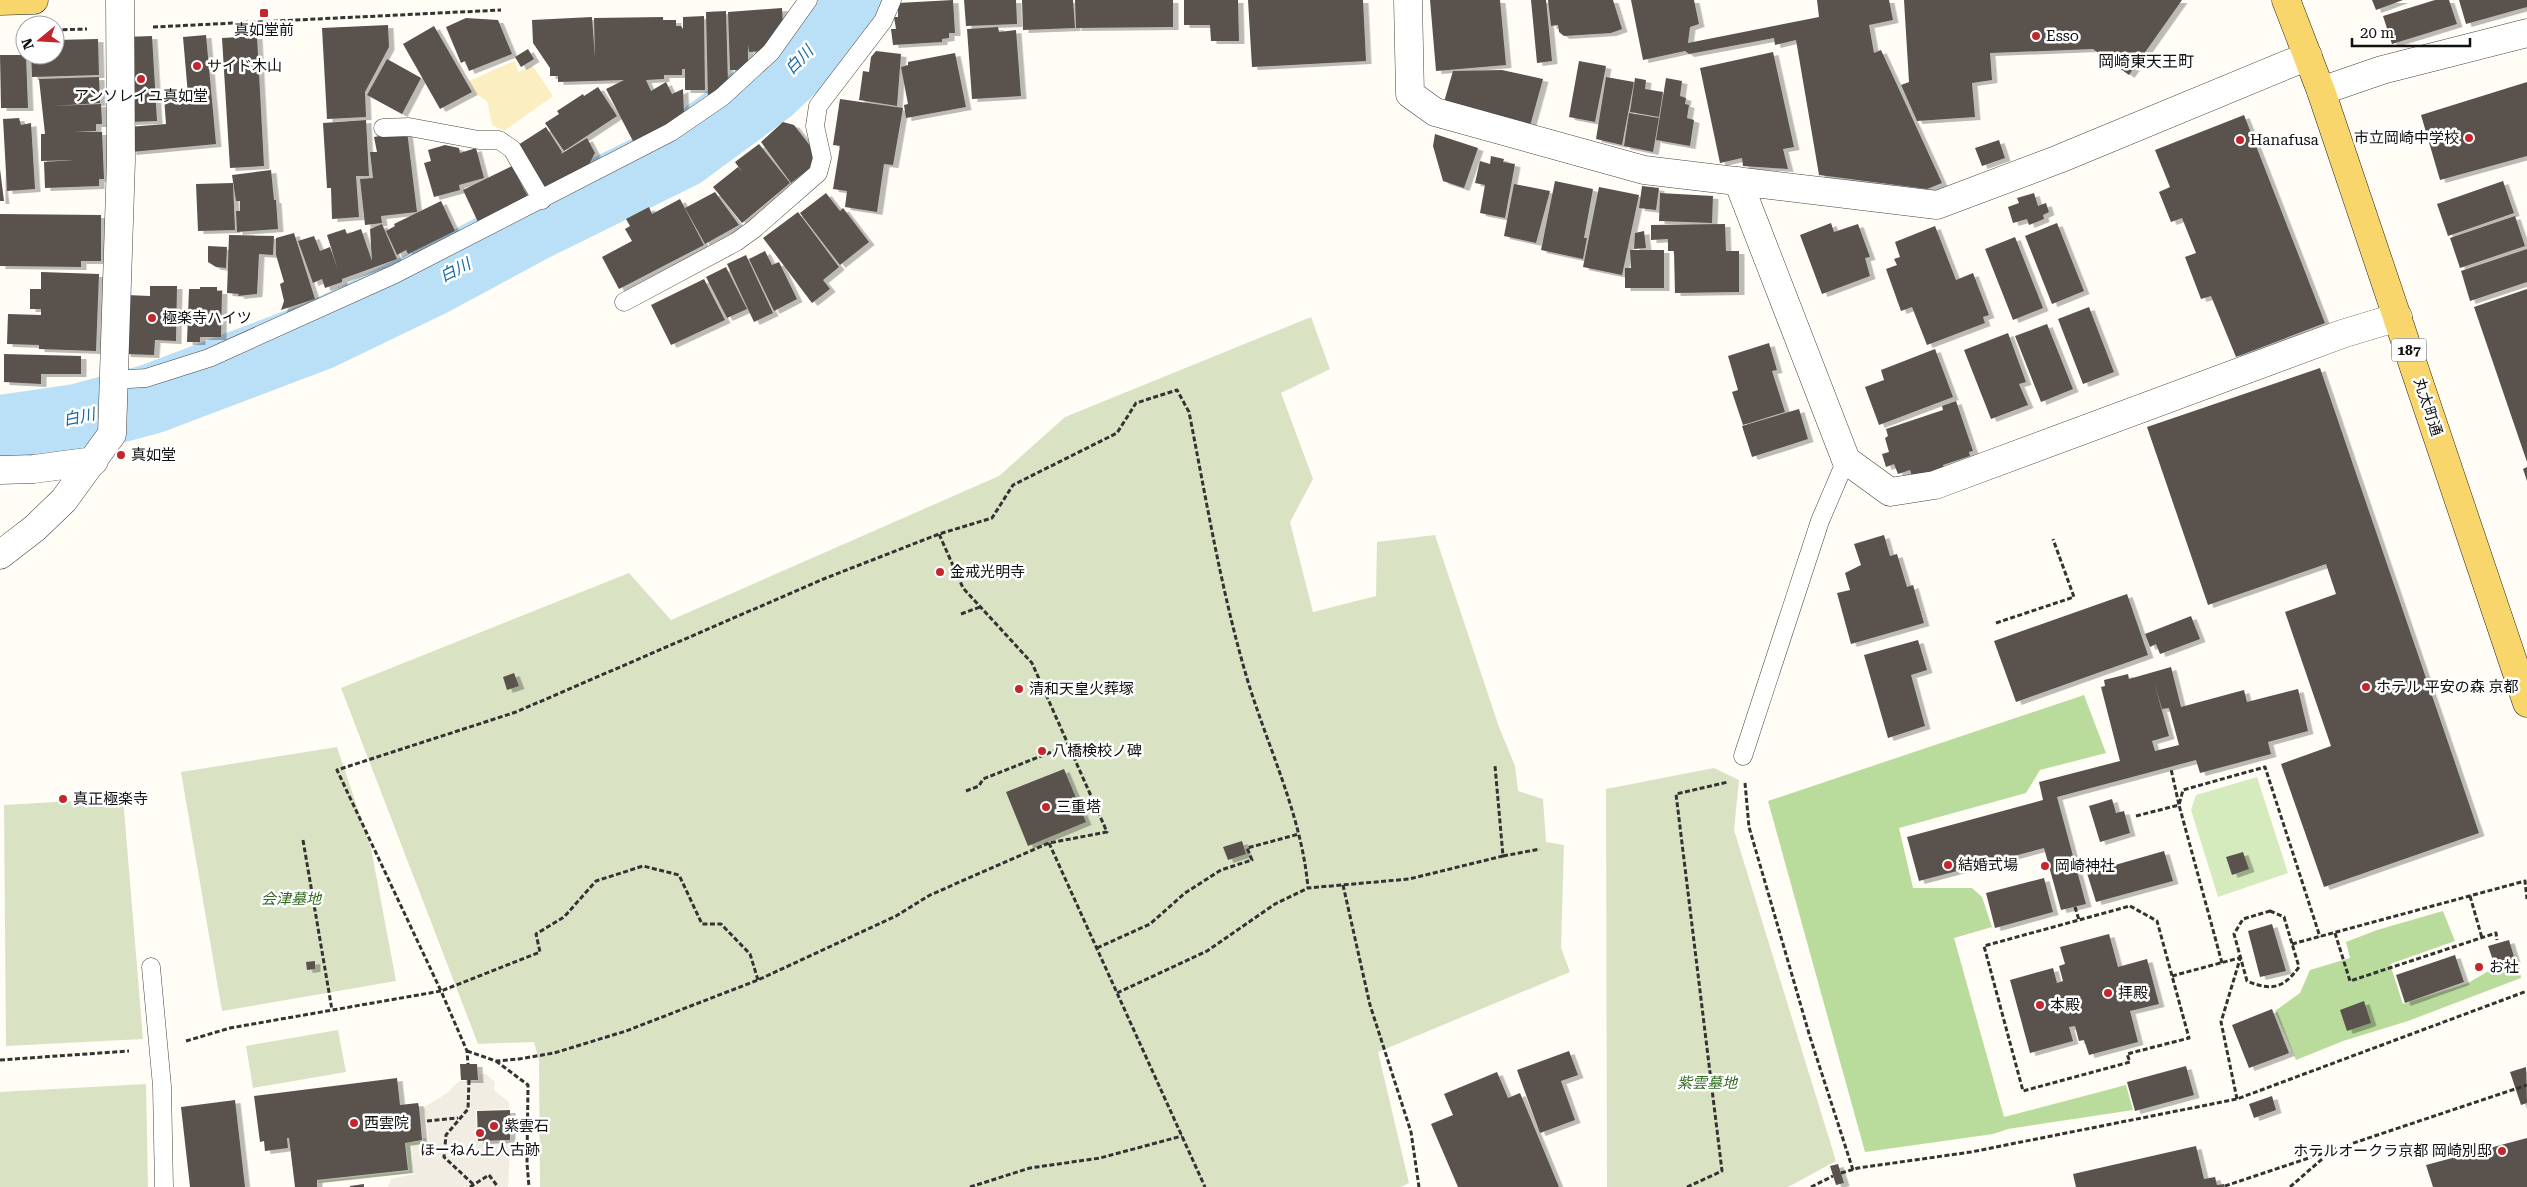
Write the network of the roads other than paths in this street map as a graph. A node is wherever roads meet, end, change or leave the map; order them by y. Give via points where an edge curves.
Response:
1 (34, 0) edge
2 (120, 0) edge
3 (808, 0) edge
4 (892, 0) edge
5 (1408, 0) edge
6 (2286, 0) edge
7 (0, 1) edge
8 (2527, 33) edge
9 (2308, 56) junction
10 (2321, 91) junction
11 (383, 128) dead end
12 (1738, 180) junction
13 (542, 200) junction
14 (624, 302) dead end
15 (2398, 317) junction
16 (113, 387) junction
17 (1846, 460) junction
18 (94, 461) junction
19 (0, 470) edge
20 (0, 555) edge
21 (2527, 703) edge
22 (1743, 756) road end
23 (151, 967) dead end
24 (164, 1187) edge

1 - 7 main road
2 - 16 street via 121,160
3 - 13 lane via 771,52 722,97 672,132
4 - 14 lane via 883,21 818,106 814,126 822,158 818,173 736,242
5 - 12 street via 1410,94 1435,112 1644,170
6 - 9 main road, 丸太町通 / 187
8 - 10 street via 2382,70
9 - 10 main road, 丸太町通 / 187
9 - 12 street via 2059,160 1937,205
10 - 15 main road, 丸太町通 / 187
11 - 13 lane via 409,127 479,140 499,140 512,149
12 - 17 street
13 - 16 lane via 395,274 209,358
15 - 17 street via 2342,334 1935,485 1890,492
15 - 21 main road, 丸太町通 / 187
16 - 18 street via 112,434
17 - 22 lane via 1820,521
18 - 19 street
18 - 20 street via 64,500
23 - 24 lane via 162,1086

